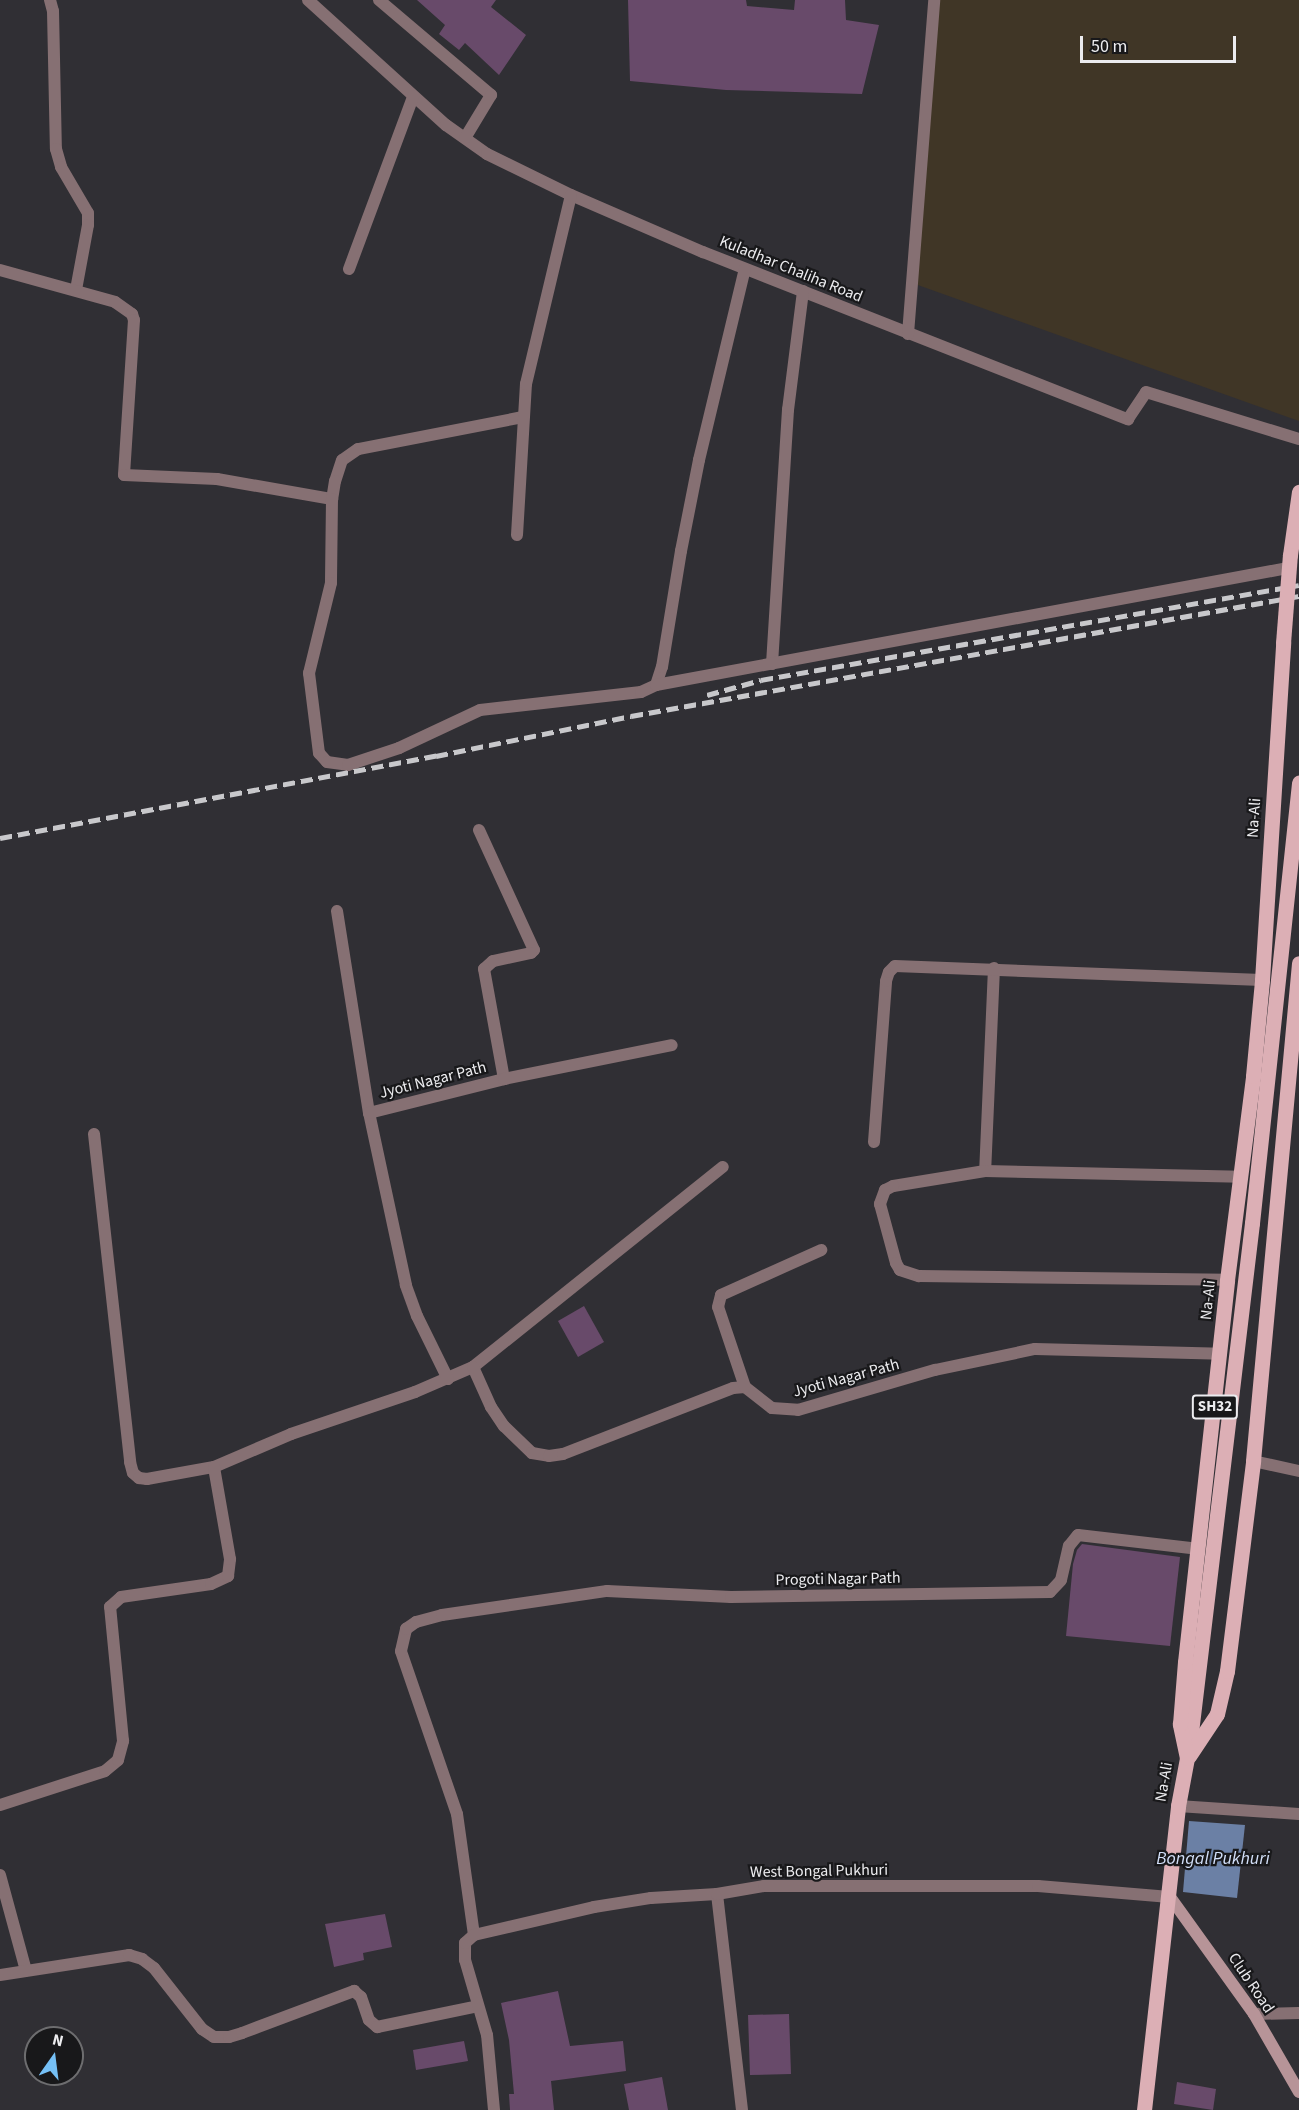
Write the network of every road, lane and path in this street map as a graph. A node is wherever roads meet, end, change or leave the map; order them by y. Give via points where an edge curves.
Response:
1 (50, 0) edge
2 (308, 0) edge
3 (379, 0) edge
4 (934, 0) edge
5 (413, 96) junction
6 (465, 138) junction
7 (571, 195) junction
8 (746, 269) junction
9 (0, 270) edge
10 (349, 270) dead end
11 (76, 290) junction
12 (803, 291) junction
13 (908, 334) junction
14 (523, 417) junction
15 (1299, 439) edge
16 (1299, 492) edge
17 (332, 500) junction
18 (517, 535) dead end
19 (1289, 561) junction
20 (772, 664) junction
21 (656, 685) junction
22 (1299, 782) edge
23 (479, 830) dead end
24 (337, 911) dead end
25 (1299, 963) edge
26 (993, 968) junction
27 (1262, 980) junction
28 (672, 1045) dead end
29 (504, 1079) junction
30 (369, 1113) junction
31 (94, 1134) dead end
32 (874, 1142) dead end
33 (723, 1167) dead end
34 (985, 1171) junction
35 (1240, 1177) junction
36 (821, 1250) dead end
37 (1227, 1280) junction
38 (1221, 1354) junction
39 (473, 1367) junction
40 (448, 1379) junction
41 (744, 1387) junction
42 (1253, 1461) junction
43 (214, 1467) junction
44 (1299, 1471) edge
45 (1199, 1549) junction
46 (1187, 1758) junction
47 (0, 1805) edge
48 (1178, 1806) junction
49 (1299, 1814) edge
50 (0, 1875) edge
51 (717, 1894) junction
52 (1170, 1897) junction
53 (474, 1935) junction
54 (26, 1971) junction
55 (0, 1975) edge
56 (478, 2006) junction
57 (1299, 2013) edge
58 (1254, 2014) junction
59 (1299, 2091) edge
60 (494, 2110) edge
61 (742, 2110) edge
62 (1144, 2110) edge

1 - 11 street via 56,149 61,167 88,213
2 - 5 street, Kuladhar Chaliha Road
3 - 6 street via 491,95
4 - 13 street
5 - 6 street, Kuladhar Chaliha Road
5 - 10 street
6 - 7 street, Kuladhar Chaliha Road via 487,154
7 - 8 street, Kuladhar Chaliha Road
7 - 14 street via 535,342
8 - 12 street, Kuladhar Chaliha Road
8 - 21 street via 699,460
9 - 11 street
11 - 17 street via 126,307 134,320 124,475 217,479
12 - 13 street, Kuladhar Chaliha Road
12 - 20 street via 788,410
13 - 15 street, Kuladhar Chaliha Road via 1128,419 1146,392
14 - 17 street via 358,449 342,460
14 - 18 street
16 - 19 main road, Na-Ali / SH32
17 - 21 street via 331,583 309,673 319,753 327,762 348,765 480,710 640,692
19 - 20 street
19 - 27 main road, Na-Ali / SH32, bridge
20 - 21 street
22 - 46 main road via 1252,1223
23 - 29 street via 534,950 493,961 484,969
24 - 30 street
25 - 42 main road
26 - 27 street
26 - 32 street via 905,965 895,966 889,972
26 - 34 street
27 - 35 main road, Na-Ali / SH32
28 - 29 street, Jyoti Nagar Path
29 - 30 street, Jyoti Nagar Path
30 - 40 street, Jyoti Nagar Path via 406,1285
31 - 43 street via 133,1473 147,1479
33 - 39 street
34 - 35 street
34 - 37 street via 885,1190 880,1204 900,1270 919,1276
35 - 37 main road, Na-Ali / SH32
36 - 41 street via 721,1295 718,1307
37 - 38 main road, Na-Ali / SH32
38 - 41 street, Jyoti Nagar Path via 1035,1349 935,1370 798,1410 772,1408
38 - 45 main road, Na-Ali / SH32
39 - 40 street
39 - 41 street via 504,1426 532,1453 549,1456 563,1455
40 - 43 street via 313,1425
42 - 44 street
42 - 46 main road via 1222,1699 1211,1726
43 - 47 street via 230,1559 228,1576 211,1584 121,1597 110,1607 123,1741 118,1760 105,1771
45 - 46 main road, Na-Ali / SH32 via 1180,1724
45 - 53 street, Progoti Nagar Path via 1078,1535 1069,1546 1061,1580 1050,1592 731,1597 629,1590 442,1615 416,1622 406,1629 401,1651 457,1815
46 - 48 main road, Na-Ali / SH32
48 - 49 street
48 - 52 main road, Na-Ali / SH32
50 - 54 street
51 - 52 street, West Bongal Pukhuri via 764,1886 1038,1886
51 - 53 street, West Bongal Pukhuri via 594,1906
51 - 61 street
52 - 58 street, Club Road
52 - 62 main road, Na-Ali / SH32
53 - 56 street via 465,1943 465,1952
54 - 55 street
54 - 56 street via 129,1955 142,1959 202,2029 214,2037 242,2033 354,1991 376,2027
56 - 60 street via 491,2061
57 - 58 street
58 - 59 street, Club Road

